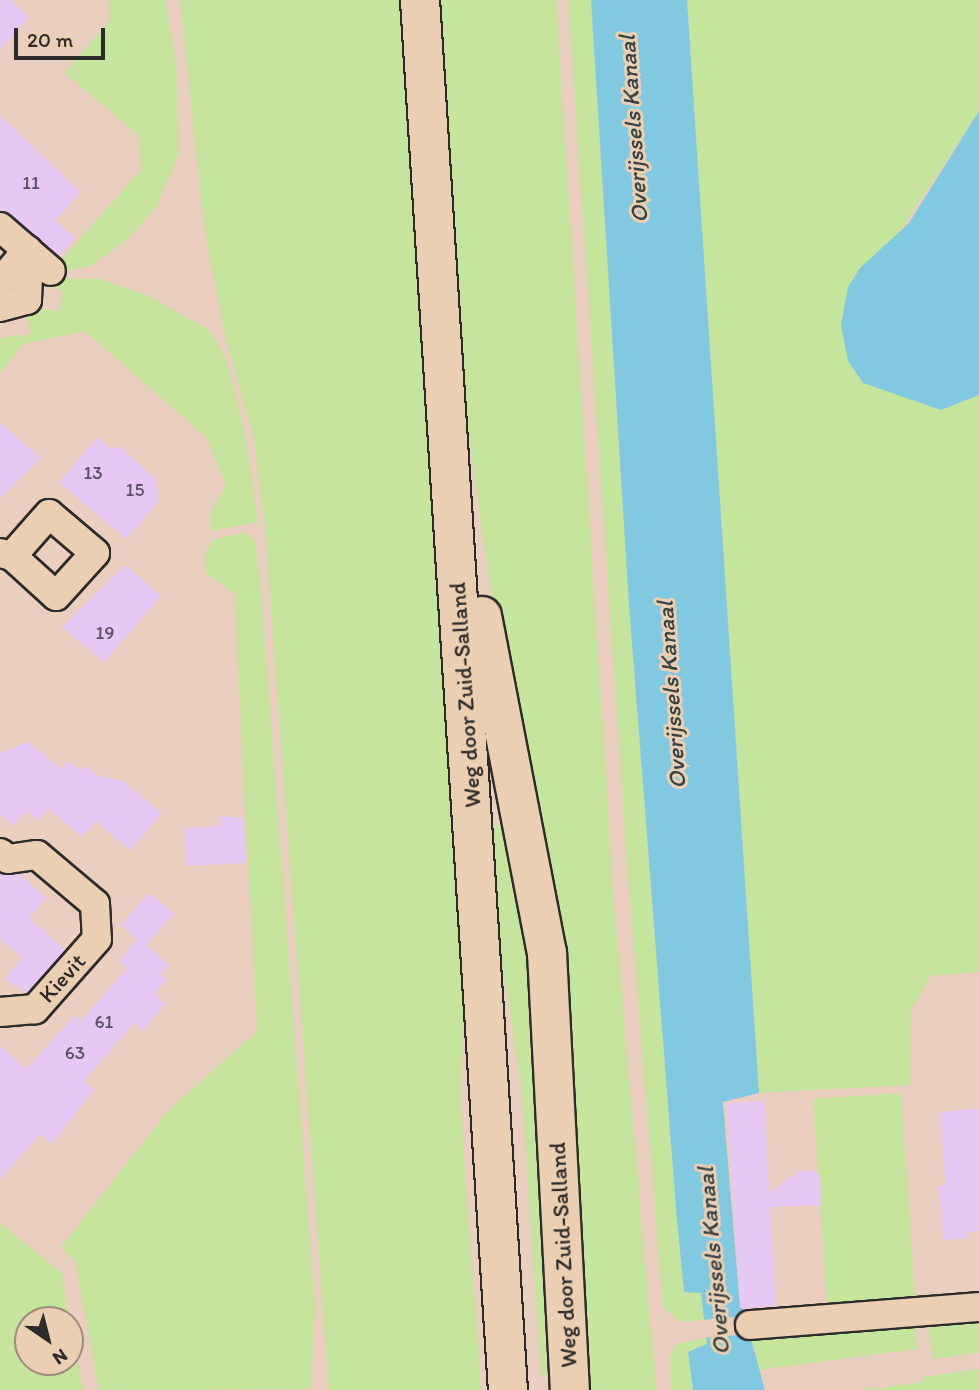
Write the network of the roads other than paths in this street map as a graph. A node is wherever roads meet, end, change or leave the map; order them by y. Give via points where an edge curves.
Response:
1 (420, 0) edge
2 (0, 227) edge
3 (28, 251) junction
4 (51, 271) dead end
5 (0, 283) edge
6 (0, 307) edge
7 (446, 414) junction
8 (0, 853) edge
9 (0, 1012) edge
10 (979, 1307) edge
11 (750, 1325) dead end
12 (508, 1390) edge
13 (570, 1390) edge

1 - 7 main road, Weg door Zuid-Salland
2 - 3 street
3 - 4 street
3 - 5 street
3 - 6 street via 27,300
7 - 12 main road, Weg door Zuid-Salland
7 - 13 main road, Weg door Zuid-Salland via 547,953
8 - 9 street, Kievit via 8,859 37,855 95,904 97,939 35,1009
10 - 11 street

